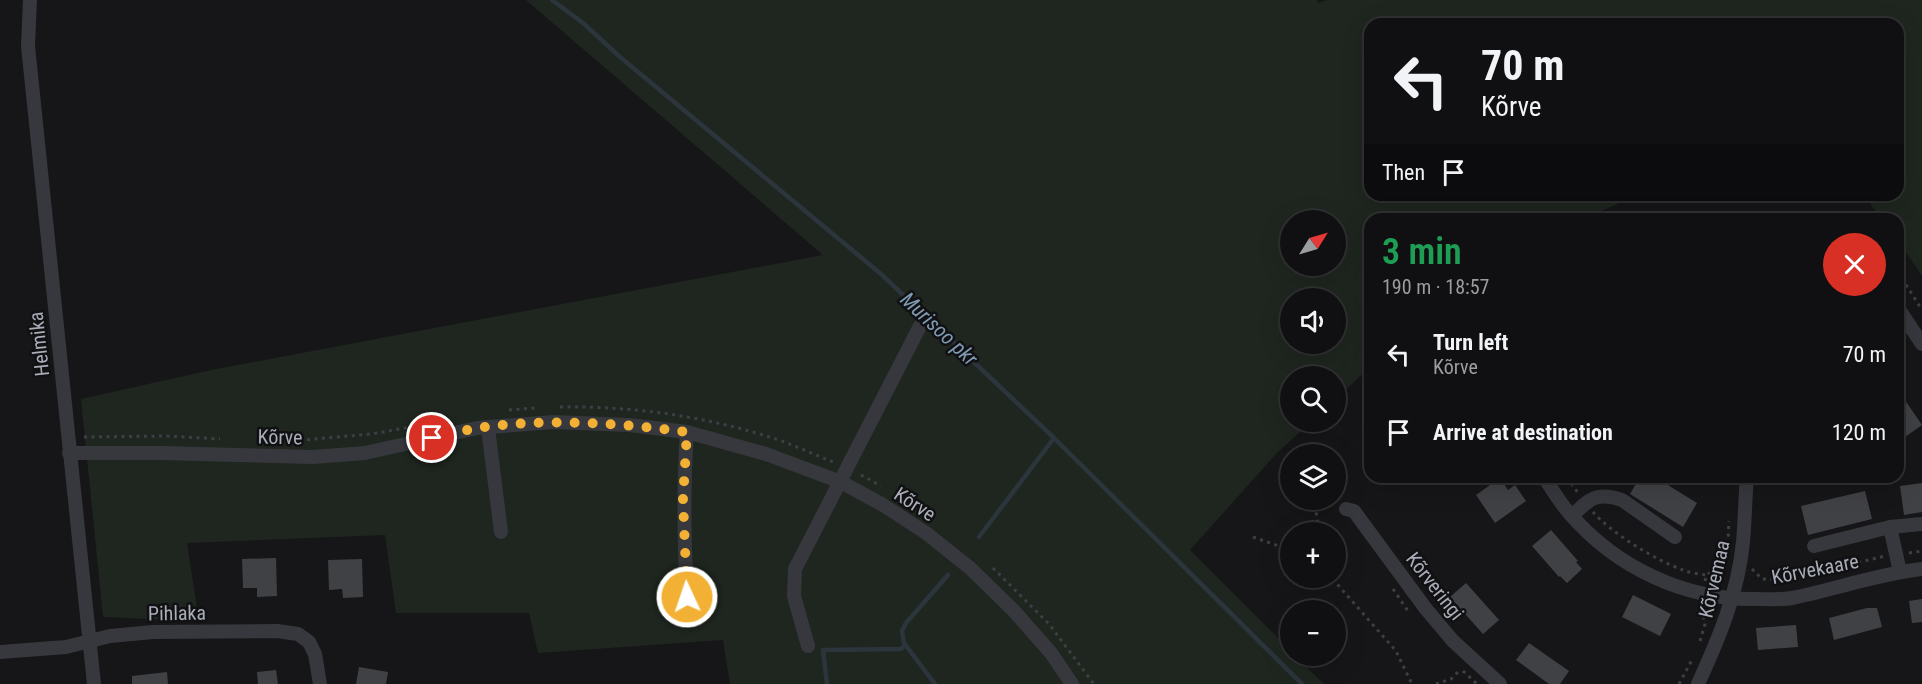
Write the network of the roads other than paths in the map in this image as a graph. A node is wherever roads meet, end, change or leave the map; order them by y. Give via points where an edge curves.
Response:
1 (30, 0) edge
2 (1904, 317) edge
3 (920, 326) dead end
4 (1922, 344) edge
5 (488, 428) junction
6 (687, 432) junction
7 (69, 453) junction
8 (841, 482) junction
9 (1548, 483) edge
10 (1747, 483) edge
11 (1346, 509) dead end
12 (1572, 516) junction
13 (1922, 524) edge
14 (1890, 527) junction
15 (501, 532) dead end
16 (1675, 537) dead end
17 (1814, 546) dead end
18 (1922, 569) edge
19 (1900, 572) junction
20 (687, 597) dead end
21 (1732, 599) junction
22 (90, 642) junction
23 (808, 646) dead end
24 (0, 652) edge
25 (1495, 683) edge
26 (94, 684) edge
27 (321, 684) edge
28 (1072, 684) edge
29 (1698, 684) edge

1 - 7 street, Helmika via 28,46
2 - 4 street
3 - 8 street
5 - 6 street, Kõrve via 553,422
5 - 7 street, Kõrve via 365,453 313,457
5 - 15 street
6 - 8 street, Kõrve via 766,454
6 - 20 street via 683,492
7 - 22 street, Helmika
8 - 23 street via 795,569 795,596
8 - 28 street, Kõrve via 926,533 970,568 1051,653
9 - 12 street, Kõrvekaare
10 - 21 street, Kõrvemaa via 1743,543
11 - 25 street, Kõrveringi via 1354,511 1433,617
12 - 16 street via 1598,496 1611,496
12 - 21 street, Kõrvekaare via 1614,555 1640,571 1669,584
13 - 14 street
14 - 17 street
14 - 19 street
18 - 19 street, Kõrvekaare
19 - 21 street, Kõrvekaare via 1790,598
21 - 29 street, Kõrvemaa
22 - 24 street, Pihlaka
22 - 26 street, Helmika
22 - 27 street, Pihlaka via 153,632 298,634 309,642 315,654

